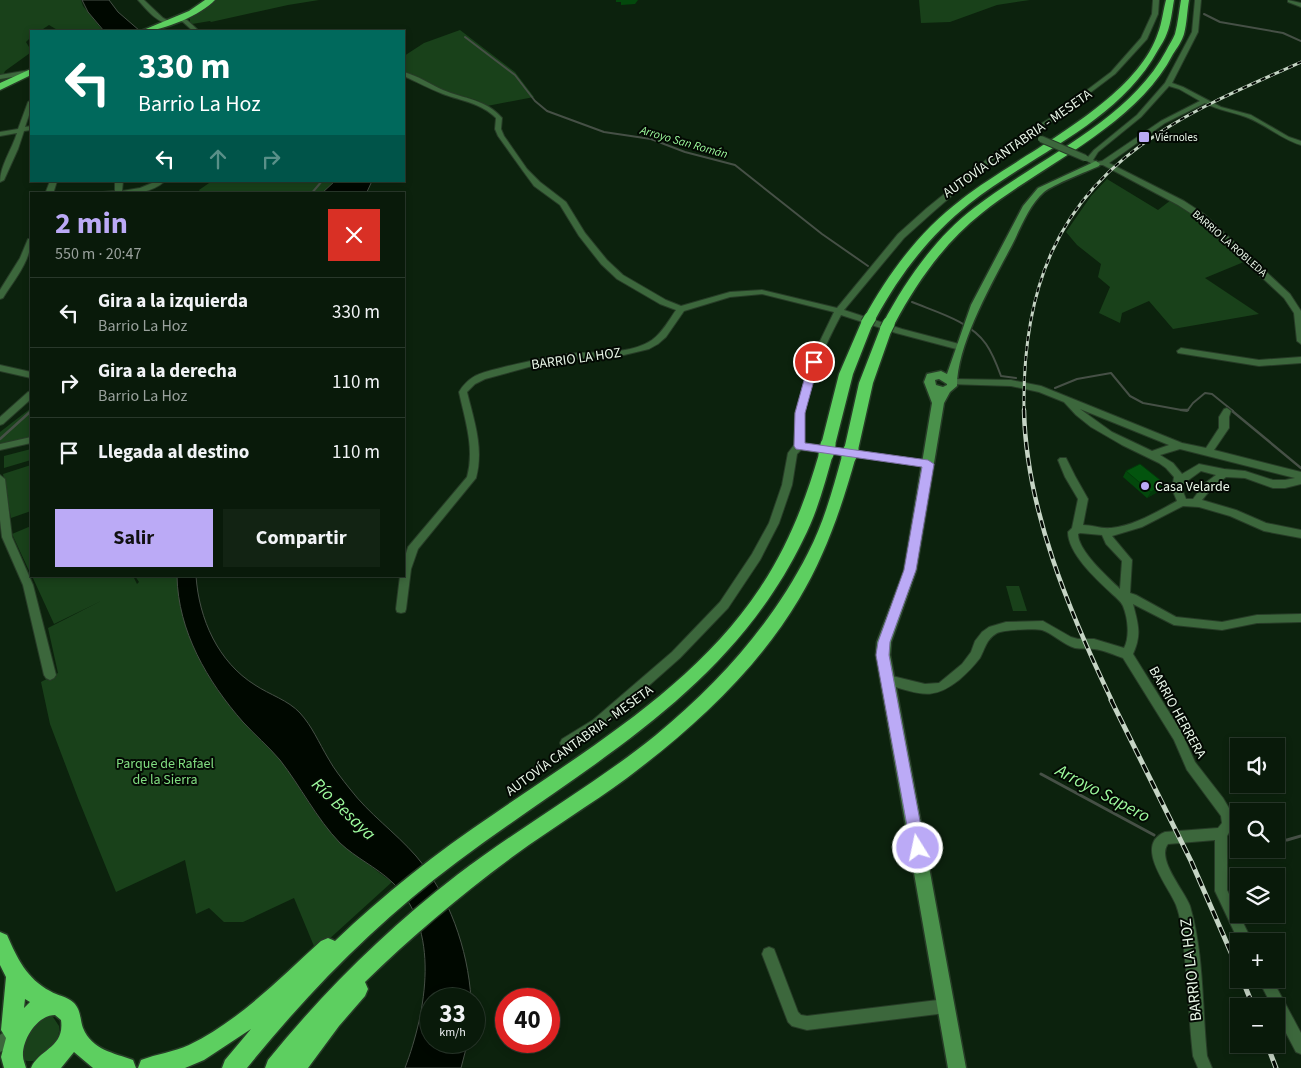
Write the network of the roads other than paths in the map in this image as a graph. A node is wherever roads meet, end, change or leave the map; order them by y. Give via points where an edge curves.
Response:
1 (141, 0) edge
2 (211, 0) edge
3 (1156, 0) edge
4 (1170, 0) edge
5 (1185, 0) edge
6 (1198, 0) edge
7 (1290, 2) dead end
8 (1301, 5) edge
9 (180, 18) junction
10 (166, 24) junction
11 (148, 30) edge
12 (195, 30) edge
13 (30, 72) edge
14 (30, 72) edge
15 (405, 74) edge
16 (0, 77) edge
17 (1168, 84) junction
18 (0, 87) edge
19 (1205, 101) junction
20 (30, 105) edge
21 (1052, 119) junction
22 (30, 128) edge
23 (21, 130) junction
24 (0, 134) edge
25 (1027, 135) junction
26 (1041, 139) junction
27 (1301, 143) edge
28 (1094, 162) junction
29 (0, 180) edge
30 (160, 182) edge
31 (124, 192) edge
32 (30, 243) edge
33 (0, 296) edge
34 (680, 309) junction
35 (839, 311) junction
36 (1300, 336) edge
37 (960, 347) junction
38 (1181, 351) dead end
39 (955, 360) junction
40 (1301, 360) edge
41 (0, 368) edge
42 (30, 375) edge
43 (937, 375) junction
44 (950, 385) junction
45 (933, 388) junction
46 (30, 395) edge
47 (1067, 400) junction
48 (938, 403) junction
49 (1227, 412) dead end
50 (0, 422) edge
51 (30, 440) edge
52 (799, 446) junction
53 (1180, 446) junction
54 (0, 448) edge
55 (1208, 452) junction
56 (1151, 456) junction
57 (1062, 460) dead end
58 (928, 464) junction
59 (1224, 473) junction
60 (1301, 476) edge
61 (0, 479) edge
62 (1301, 480) edge
63 (1179, 482) junction
64 (1182, 502) junction
65 (1195, 503) junction
66 (1077, 529) junction
67 (1105, 532) junction
68 (1301, 534) edge
69 (1123, 597) junction
70 (401, 609) dead end
71 (1301, 618) edge
72 (1127, 654) junction
73 (50, 674) dead end
74 (888, 680) junction
75 (566, 743) dead end
76 (1221, 834) junction
77 (1241, 933) edge
78 (0, 942) edge
79 (769, 954) dead end
80 (322, 960) junction
81 (16, 977) junction
82 (1270, 988) edge
83 (350, 990) junction
84 (54, 1004) junction
85 (946, 1006) junction
86 (72, 1030) junction
87 (7, 1037) edge
88 (1301, 1047) edge
89 (58, 1062) edge
90 (9, 1067) edge
91 (42, 1068) edge
92 (124, 1068) edge
93 (150, 1068) edge
94 (233, 1068) edge
95 (276, 1068) edge
96 (295, 1068) edge
97 (957, 1068) edge
98 (1205, 1068) edge

1 - 10 street
2 - 9 highway
3 - 21 street via 1153,21 1138,47 1100,84
4 - 80 highway, AUTOVÍA CANTABRIA - MESETA via 1163,37 1129,83 1081,125 981,190 940,223 898,271 869,320 850,363 814,495 797,538 781,568 738,630 666,702 624,735 475,832
5 - 83 highway via 1184,20 1177,42 1145,86 1108,121 1004,191 964,223 922,270 887,326 866,383 838,500 820,548 799,588 768,633 735,672 684,722 575,804 567,816 498,861
6 - 17 street via 1195,32
7 - 8 street
9 - 10 highway
9 - 12 street
10 - 11 highway
13 - 16 street
14 - 18 highway
15 - 34 street via 446,93 476,101 495,114 499,118 501,136 525,170 562,204 604,262 620,277
17 - 19 street
17 - 28 street via 1139,116 1096,151
19 - 27 street via 1248,116
19 - 28 street
20 - 23 street
21 - 25 street
21 - 26 street via 1038,134
22 - 23 street
23 - 24 street
23 - 29 street
25 - 26 street, BARRIO LA ROBLEDA
25 - 35 street via 998,153 901,236
26 - 28 street, BARRIO LA ROBLEDA, bridge
28 - 36 street, BARRIO LA ROBLEDA via 1181,203 1211,225 1287,296 1298,314
28 - 37 street via 1055,183 1026,208 987,282
30 - 31 street
32 - 33 street
34 - 35 street via 730,295 762,292
34 - 70 street, BARRIO LA HOZ via 661,336 645,346 620,352 543,360 484,375 467,386 463,392 475,448 475,470 413,547 406,570
35 - 37 street
35 - 52 street via 814,362 800,413
37 - 39 street
38 - 40 street via 1259,362
39 - 43 street
39 - 44 street
41 - 42 street
43 - 44 street
43 - 45 street via 929,380
44 - 45 street
44 - 47 street via 1018,384
44 - 48 street
45 - 48 street
46 - 50 street
47 - 53 street
47 - 56 street via 1100,429
48 - 58 street
49 - 55 street via 1224,428
51 - 54 street
52 - 58 street
52 - 75 street via 793,454 774,523 724,605 676,655 597,724
53 - 55 street
53 - 56 street
55 - 60 street
56 - 63 street via 1172,466
57 - 66 street via 1083,499
58 - 74 street via 910,570 884,642
59 - 62 street via 1245,475 1279,485
59 - 63 street via 1200,467
59 - 65 street
61 - 73 street via 7,537 28,585
63 - 64 street via 1177,489
64 - 65 street
64 - 67 street via 1149,521
65 - 68 street via 1233,513 1264,527
66 - 67 street
66 - 69 street via 1072,537 1076,545 1094,571
67 - 69 street via 1127,560 1127,590
69 - 71 street via 1132,598 1174,620 1222,626
69 - 72 street via 1128,603 1133,628 1133,642
72 - 74 street via 1094,644 1068,641 1043,625 1006,626 986,635 966,667 943,686 925,689
72 - 76 street, BARRIO HERRERA via 1178,738 1190,766 1227,815 1228,824
74 - 85 street
76 - 77 street via 1221,891
76 - 98 street, BARRIO LA HOZ via 1165,838 1157,852 1182,904 1192,960 1200,1056
78 - 81 highway
79 - 85 street via 797,1021 807,1023
80 - 93 highway via 223,1037 190,1056
80 - 94 highway, AUTOVÍA CANTABRIA - MESETA
81 - 84 highway via 30,991
81 - 87 highway
82 - 88 street
83 - 95 highway
83 - 96 highway
84 - 86 highway via 68,1012
84 - 87 highway via 34,1009
85 - 97 street
86 - 89 highway
86 - 92 highway via 92,1056 106,1064
87 - 90 highway
89 - 91 highway

